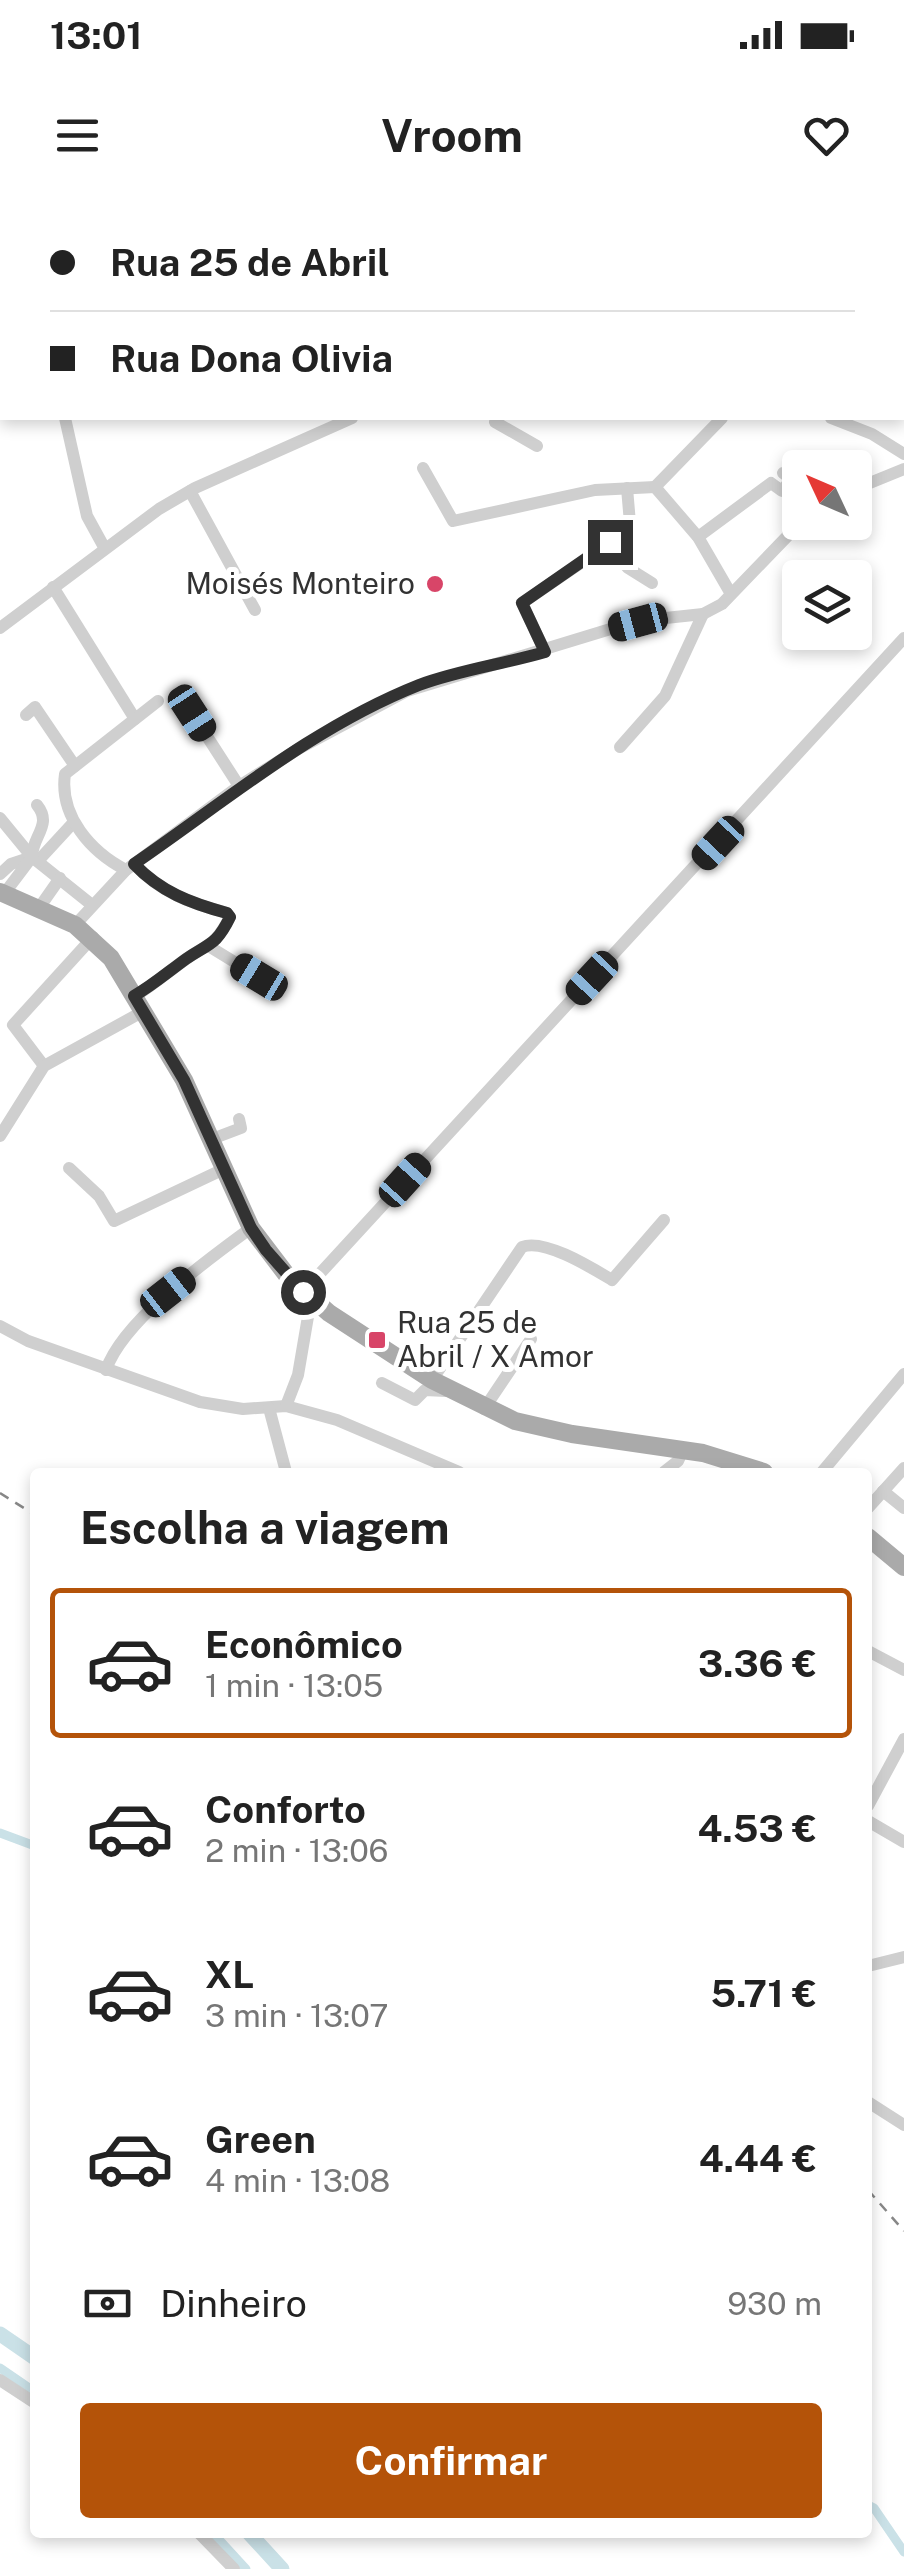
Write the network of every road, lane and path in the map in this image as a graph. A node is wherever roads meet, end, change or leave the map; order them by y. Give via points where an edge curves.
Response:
1 (65, 420) edge
2 (348, 420) edge
3 (720, 420) edge
4 (836, 420) edge
5 (496, 422) dead end
6 (513, 424) edge
7 (537, 446) dead end
8 (902, 447) edge
9 (423, 468) dead end
10 (900, 470) edge
11 (872, 482) edge
12 (904, 484) edge
13 (655, 487) junction
14 (627, 488) junction
15 (782, 491) edge
16 (190, 492) junction
17 (698, 537) junction
18 (784, 540) edge
19 (607, 544) junction
20 (104, 548) junction
21 (652, 582) dead end
22 (53, 587) junction
23 (731, 594) junction
24 (255, 610) dead end
25 (703, 614) junction
26 (0, 628) edge
27 (904, 638) edge
28 (545, 652) junction
29 (158, 701) dead end
30 (192, 713) dead end
31 (26, 715) dead end
32 (136, 719) junction
33 (620, 747) dead end
34 (75, 766) junction
35 (239, 786) junction
36 (37, 805) dead end
37 (0, 818) edge
38 (73, 823) junction
39 (35, 859) junction
40 (130, 867) junction
41 (0, 874) edge
42 (60, 878) junction
43 (1, 895) edge
44 (92, 905) junction
45 (39, 908) junction
46 (75, 925) junction
47 (92, 937) junction
48 (210, 947) junction
49 (259, 977) dead end
50 (138, 1004) junction
51 (44, 1066) junction
52 (239, 1118) dead end
53 (0, 1136) edge
54 (212, 1139) junction
55 (69, 1168) dead end
56 (226, 1168) junction
57 (664, 1220) dead end
58 (251, 1228) junction
59 (307, 1295) junction
60 (0, 1326) edge
61 (531, 1339) dead end
62 (106, 1370) junction
63 (904, 1374) edge
64 (382, 1383) dead end
65 (440, 1384) junction
66 (286, 1406) junction
67 (269, 1408) junction
68 (484, 1409) junction
69 (656, 1446) junction
70 (684, 1450) junction
71 (285, 1468) edge
72 (450, 1468) edge
73 (662, 1468) edge
74 (668, 1468) edge
75 (753, 1468) edge
76 (825, 1468) edge
77 (904, 1468) edge
78 (882, 1491) junction
79 (872, 1503) edge
80 (904, 1508) edge
81 (872, 1540) edge
82 (904, 1567) edge
83 (872, 1653) edge
84 (904, 1670) edge
85 (904, 1739) edge
86 (872, 1799) edge
87 (872, 1823) edge
88 (904, 1842) edge
89 (904, 1957) edge
90 (872, 1965) edge
91 (872, 2105) edge
92 (904, 2125) edge
93 (0, 2380) edge
94 (30, 2400) edge
95 (204, 2538) edge
96 (234, 2569) edge

1 - 20 street via 87,516
2 - 16 street
3 - 13 street
4 - 8 street
5 - 6 street
6 - 7 street
9 - 14 street via 452,521
10 - 11 street
10 - 12 street
13 - 14 street
13 - 17 street
14 - 19 street via 630,523
15 - 17 street via 771,483
16 - 20 street
16 - 24 street
17 - 23 street
18 - 23 street
19 - 21 street
19 - 28 street via 522,603
20 - 22 street
22 - 26 street
22 - 32 street
23 - 25 street
25 - 28 street via 638,622
25 - 33 street via 664,696
27 - 59 street
28 - 35 street via 417,686
29 - 32 street
30 - 35 street
31 - 34 street via 35,707
32 - 34 street
34 - 38 street via 63,787
35 - 40 street
36 - 39 street via 45,822 32,850
37 - 39 street
38 - 39 street
38 - 40 street via 116,865
39 - 41 street via 10,864
39 - 42 street
39 - 43 street
40 - 44 street
40 - 48 street via 168,893 227,913
42 - 44 street
42 - 45 street
43 - 45 main road
44 - 46 street
45 - 46 main road
46 - 47 main road
47 - 50 main road
47 - 51 street via 13,1025
48 - 49 street
48 - 50 street via 186,959
50 - 51 street
50 - 54 main road
51 - 53 street
52 - 54 street via 241,1128
54 - 56 main road
55 - 56 street via 114,1221
56 - 58 main road
57 - 65 street via 616,1282 537,1245 522,1247
58 - 59 main road
58 - 62 street via 168,1292
59 - 65 main road
59 - 66 street via 298,1374
60 - 62 street
61 - 68 street
62 - 67 street via 200,1402
63 - 76 street
64 - 65 street via 415,1400 424,1390 444,1392
65 - 68 main road
66 - 67 street
66 - 72 street
67 - 71 street
68 - 69 main road via 530,1426
69 - 70 main road
69 - 73 street
70 - 74 street
70 - 75 main road
77 - 78 street
78 - 79 street
78 - 80 street
81 - 82 main road
83 - 84 street
85 - 86 street
87 - 88 street
89 - 90 street
91 - 92 street
93 - 94 street
95 - 96 street

